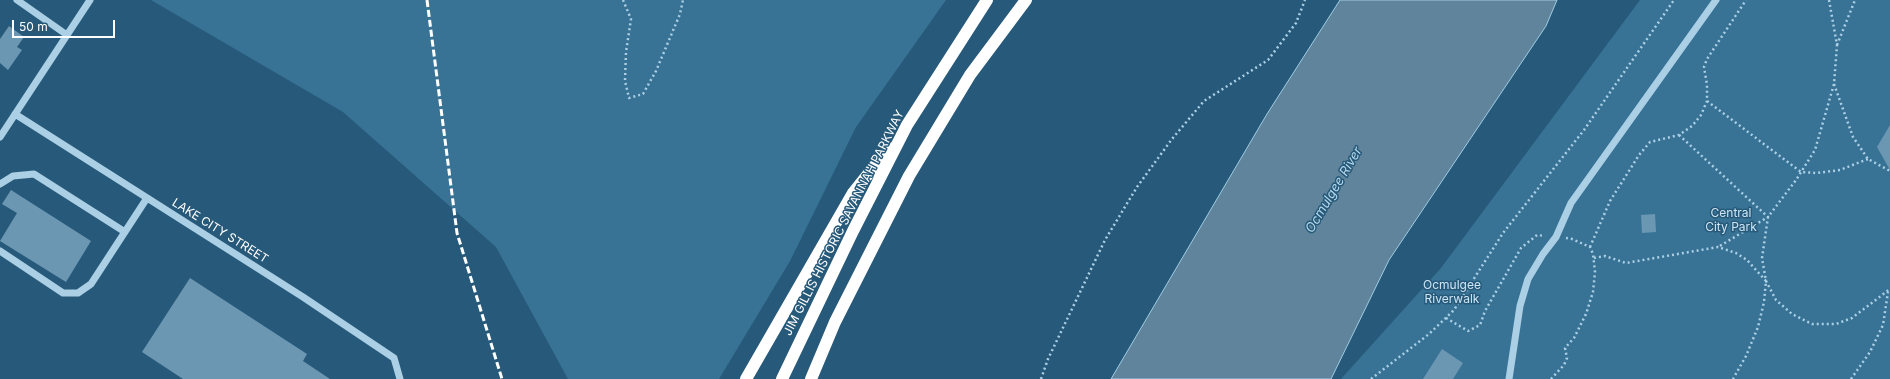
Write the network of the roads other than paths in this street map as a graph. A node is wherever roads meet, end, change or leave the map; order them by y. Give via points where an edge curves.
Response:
1 (17, 0) edge
2 (90, 0) edge
3 (987, 0) edge
4 (1026, 0) edge
5 (1716, 0) edge
6 (67, 35) junction
7 (15, 114) junction
8 (907, 125) junction
9 (0, 137) edge
10 (0, 184) edge
11 (147, 198) junction
12 (125, 232) junction
13 (0, 251) edge
14 (400, 379) edge
15 (746, 379) edge
16 (782, 379) edge
17 (811, 379) edge
18 (1509, 379) edge

1 - 6 street
2 - 6 street
3 - 8 highway, JIM GILLIS HISTORIC SAVANNAH PARKWAY
4 - 17 highway via 970,75 909,176 834,322
5 - 18 street via 1571,203 1556,237 1542,254 1528,279 1520,306
6 - 7 street
7 - 9 street
7 - 11 street, LAKE CITY STREET
8 - 15 highway via 853,194
8 - 16 highway, JIM GILLIS HISTORIC SAVANNAH PARKWAY
10 - 12 street via 13,176 34,174
11 - 12 street
11 - 14 street, LAKE CITY STREET via 394,358
12 - 13 street via 91,284 78,293 63,293

